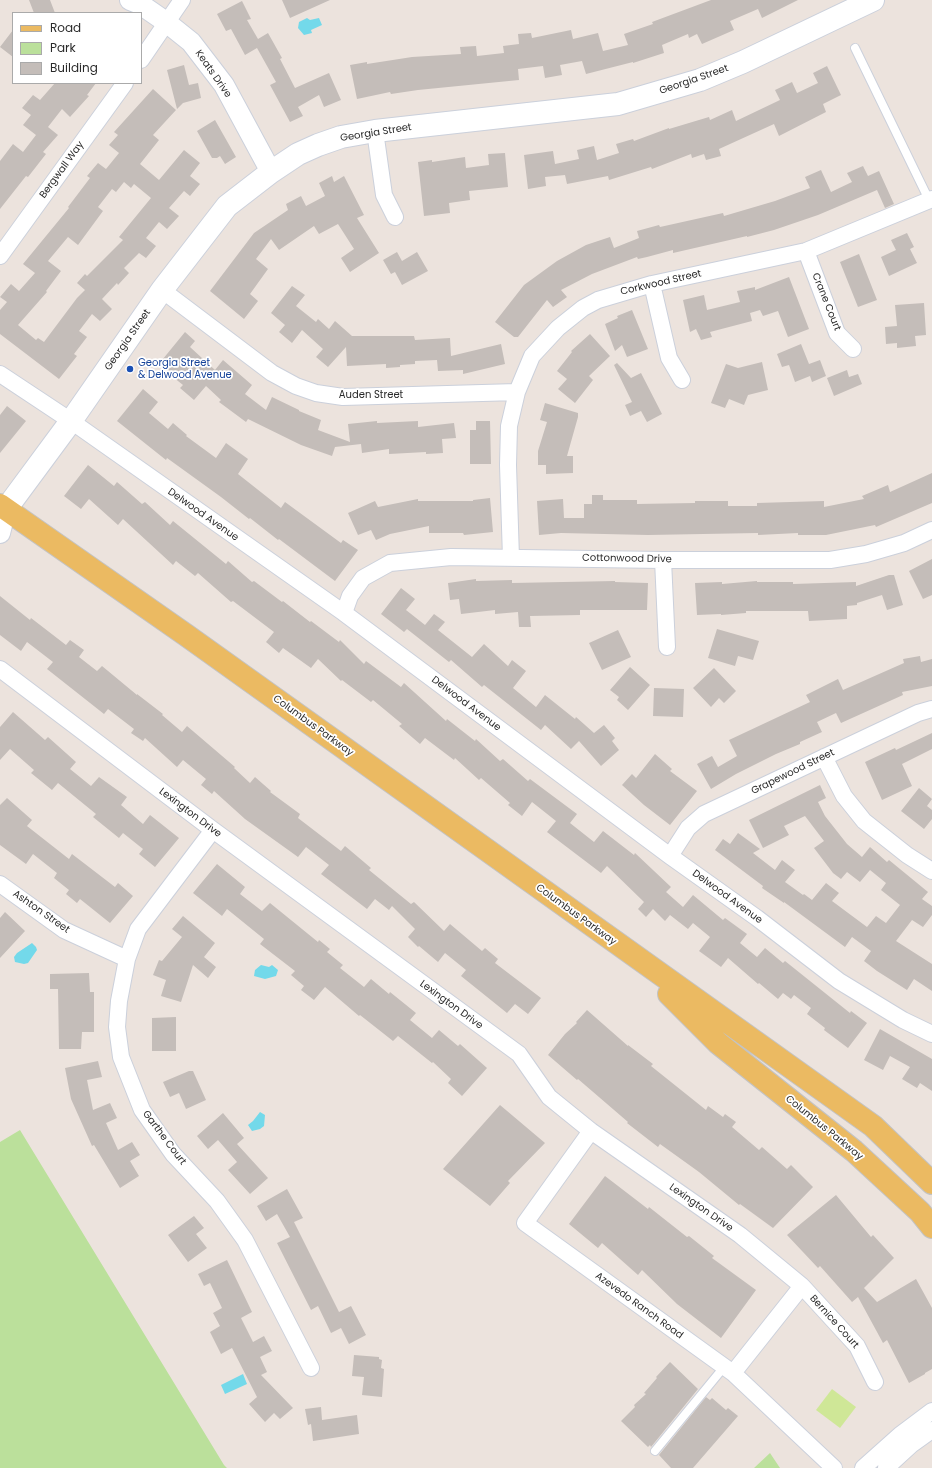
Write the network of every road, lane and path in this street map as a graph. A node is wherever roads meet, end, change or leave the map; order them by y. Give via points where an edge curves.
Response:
1 (130, 0) edge
2 (182, 0) edge
3 (873, 0) edge
4 (166, 22) junction
5 (855, 48) dead end
6 (142, 58) edge
7 (124, 84) edge
8 (375, 131) junction
9 (271, 172) junction
10 (930, 199) edge
11 (395, 217) dead end
12 (806, 251) junction
13 (0, 256) edge
14 (652, 284) junction
15 (162, 290) junction
16 (853, 349) dead end
17 (0, 374) edge
18 (682, 380) dead end
19 (517, 392) junction
20 (71, 421) junction
21 (2, 509) edge
22 (932, 530) edge
23 (0, 533) edge
24 (511, 558) junction
25 (663, 560) junction
26 (344, 614) junction
27 (667, 647) dead end
28 (0, 669) edge
29 (932, 709) edge
30 (824, 757) junction
31 (213, 830) junction
32 (670, 856) junction
33 (932, 872) edge
34 (0, 884) edge
35 (624, 949) junction
36 (127, 959) junction
37 (932, 1034) edge
38 (591, 1131) junction
39 (932, 1183) edge
40 (932, 1228) edge
41 (802, 1286) junction
42 (311, 1368) dead end
43 (728, 1370) junction
44 (875, 1382) dead end
45 (932, 1411) edge
46 (932, 1430) edge
47 (655, 1452) dead end
48 (834, 1468) edge
49 (863, 1468) edge
50 (886, 1468) edge

1 - 4 street, Keats Drive
2 - 4 street
3 - 8 main road, Georgia Street via 707,77 618,104
4 - 6 street
4 - 9 street, Keats Drive via 190,42 224,85
5 - 10 lane
7 - 13 street, Bergwall Way
8 - 9 main road, Georgia Street via 318,144
8 - 11 street via 384,195
9 - 15 main road, Georgia Street via 226,206
10 - 12 street, Corkwood Street
12 - 14 street, Corkwood Street
12 - 16 street, Crane Court via 837,333
14 - 18 street via 669,358
14 - 19 street, Corkwood Street via 598,300 558,328 532,356
15 - 19 street, Auden Street via 272,373 316,393 343,397
15 - 20 main road, Georgia Street
17 - 20 street, Delwood Avenue
19 - 24 street, Corkwood Street via 509,426
20 - 21 main road, Georgia Street
20 - 26 street, Delwood Avenue
21 - 23 street, Georgia Street
21 - 35 main road, Columbus Parkway via 192,640
22 - 25 street, Cottonwood Drive via 904,543 866,554 830,560
24 - 25 street, Cottonwood Drive
24 - 26 street, Cottonwood Drive via 451,556 390,563 363,578 350,596
25 - 27 street
26 - 32 street, Delwood Avenue
28 - 31 street, Lexington Drive
29 - 30 street, Grapewood Street via 918,713
30 - 32 street, Grapewood Street via 704,814 688,828
30 - 33 street via 844,796 864,821
31 - 36 street, Garthe Court via 138,929
31 - 38 street, Lexington Drive via 518,1054 549,1097
32 - 37 street, Delwood Avenue via 839,981 903,1020
34 - 36 street, Ashton Street via 64,930
35 - 39 main road, Columbus Parkway via 872,1126
35 - 40 main road, Columbus Parkway via 718,1043 854,1151 920,1212
36 - 42 street, Garthe Court via 116,1027 121,1058 142,1110 174,1154 217,1201 244,1240
38 - 41 street, Lexington Drive via 740,1235
38 - 43 street, Azevedo Ranch Road via 526,1223
41 - 43 street
41 - 44 street, Bernice Court via 857,1346
43 - 47 lane
43 - 48 street, Azevedo Ranch Road
45 - 49 street
46 - 50 street

